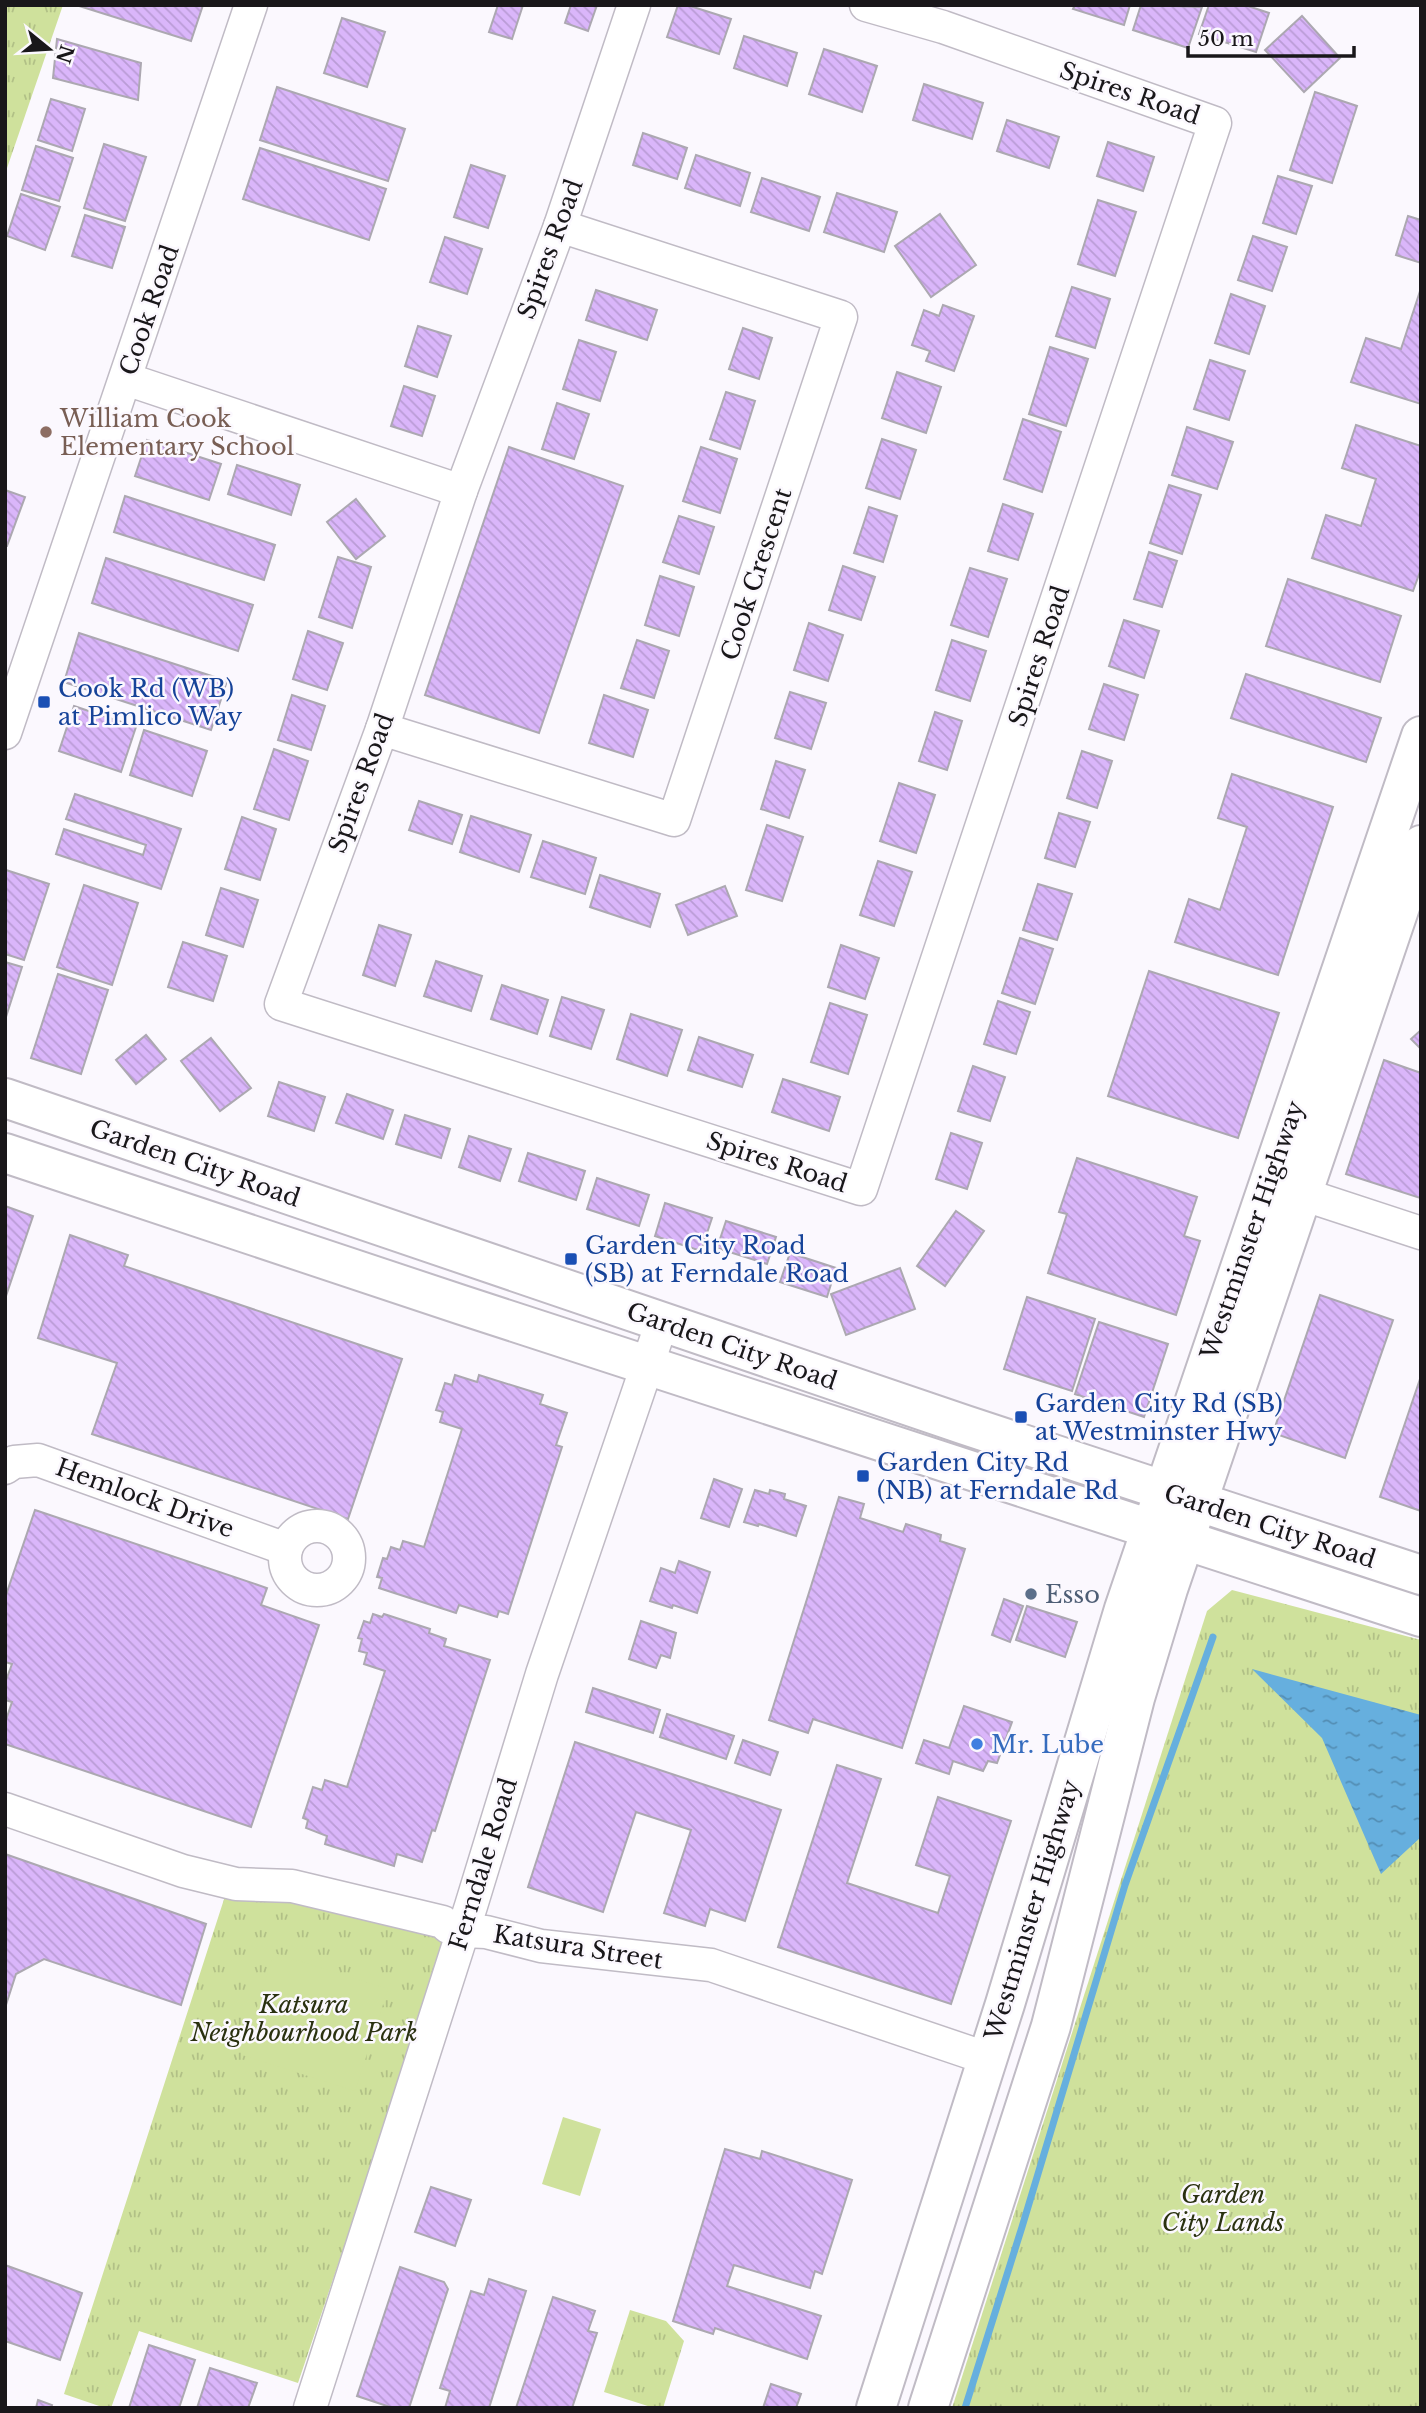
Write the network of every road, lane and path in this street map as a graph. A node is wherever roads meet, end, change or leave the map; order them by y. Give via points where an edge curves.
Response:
1 (251, 5) edge
2 (634, 5) edge
3 (866, 5) edge
4 (947, 16) edge
5 (560, 226) junction
6 (125, 379) junction
7 (461, 491) junction
8 (382, 729) junction
9 (5, 733) edge
10 (1421, 736) edge
11 (1421, 845) edge
12 (5, 1098) edge
13 (5, 1153) edge
14 (1302, 1194) junction
15 (1421, 1233) edge
16 (662, 1322) junction
17 (646, 1364) junction
18 (5, 1468) edge
19 (1180, 1497) junction
20 (1168, 1534) junction
21 (286, 1549) dead end
22 (1421, 1575) edge
23 (1421, 1616) edge
24 (5, 1809) edge
25 (463, 1931) junction
26 (986, 2058) junction
27 (310, 2408) edge
28 (876, 2408) edge
29 (928, 2408) edge

1 - 6 street, Cook Road
2 - 5 street, Spires Road
3 - 4 street, Spires Road
4 - 8 street, Spires Road via 1215,123 862,1189 281,1004
5 - 7 street, Spires Road
5 - 8 street, Cook Crescent via 841,317 674,820
6 - 7 street
6 - 9 street, Cook Road
7 - 8 street, Spires Road
10 - 19 main road, Westminster Highway
11 - 14 main road, Westminster Highway
12 - 16 main road, Garden City Road
13 - 17 main road, Garden City Road
14 - 15 street
14 - 19 main road, Westminster Highway
16 - 17 street, Ferndale Road
16 - 19 main road, Garden City Road
17 - 20 main road, Garden City Road
17 - 25 street, Ferndale Road via 544,1665
18 - 21 street, Hemlock Drive via 14,1462 38,1460
19 - 20 main road, Westminster Highway
19 - 22 main road, Garden City Road
20 - 23 main road, Garden City Road
20 - 26 main road, Westminster Highway via 1120,1622
20 - 29 main road, Westminster Highway via 1168,1588 1051,2026
24 - 25 street, Katsura Street via 183,1871 236,1884 292,1886 443,1922
25 - 26 street, Katsura Street via 541,1946 711,1965
25 - 27 street, Ferndale Road
26 - 28 main road, Westminster Highway

